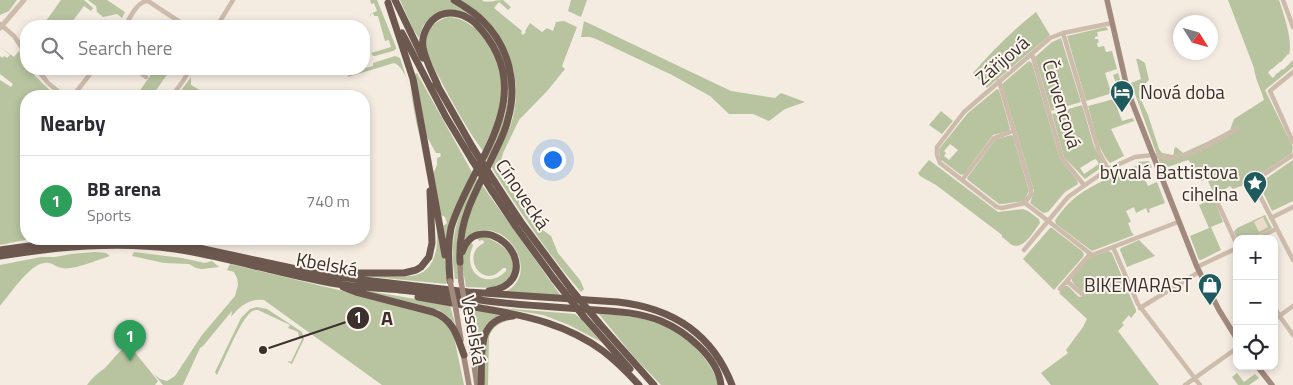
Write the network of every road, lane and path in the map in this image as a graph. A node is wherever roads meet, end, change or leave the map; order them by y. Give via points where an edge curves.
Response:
1 (24, 0) edge
2 (233, 0) edge
3 (454, 0) edge
4 (1107, 0) edge
5 (1283, 0) edge
6 (390, 1) edge
7 (129, 20) edge
8 (177, 20) edge
9 (221, 20) edge
10 (1112, 22) junction
11 (1, 26) edge
12 (1293, 26) edge
13 (1063, 33) junction
14 (20, 45) edge
15 (1032, 54) junction
16 (1293, 72) edge
17 (41, 75) edge
18 (89, 75) edge
19 (143, 75) edge
20 (186, 75) edge
21 (146, 77) dead end
22 (999, 82) junction
23 (438, 86) junction
24 (57, 90) edge
25 (78, 90) edge
26 (176, 90) edge
27 (1238, 128) dead end
28 (1013, 131) junction
29 (1293, 142) edge
30 (1293, 154) edge
31 (1153, 155) junction
32 (429, 162) junction
33 (1108, 169) junction
34 (962, 180) junction
35 (1084, 185) junction
36 (1215, 197) dead end
37 (1025, 204) junction
38 (1293, 207) edge
39 (1271, 218) junction
40 (1047, 221) junction
41 (1178, 222) junction
42 (1276, 229) junction
43 (1264, 235) edge
44 (1233, 237) edge
45 (36, 245) edge
46 (175, 245) edge
47 (1113, 247) junction
48 (1233, 248) edge
49 (0, 250) edge
50 (1024, 250) dead end
51 (1091, 254) junction
52 (0, 256) edge
53 (1293, 260) edge
54 (460, 262) junction
55 (1198, 270) junction
56 (319, 274) junction
57 (450, 281) junction
58 (1067, 281) junction
59 (333, 283) junction
60 (371, 288) junction
61 (1060, 289) dead end
62 (1082, 294) dead end
63 (470, 295) junction
64 (1293, 306) edge
65 (1140, 308) junction
66 (1278, 313) edge
67 (1280, 316) junction
68 (539, 319) junction
69 (1233, 333) edge
70 (1293, 335) edge
71 (1233, 351) edge
72 (464, 355) junction
73 (1260, 370) edge
74 (1195, 378) junction
75 (469, 385) edge
76 (477, 385) edge
77 (482, 385) edge
78 (639, 385) edge
79 (644, 385) edge
80 (654, 385) edge
81 (721, 385) edge
82 (732, 385) edge
83 (1185, 385) edge
84 (1200, 385) edge
85 (1272, 385) edge

1 - 11 street
2 - 9 street
3 - 54 highway via 475,14 493,33 504,52 512,82 511,109 504,131 464,220
4 - 10 main road
5 - 12 street
6 - 23 highway, Cínovecká
6 - 32 highway via 413,79
6 - 79 highway, Cínovecká, bridge via 446,117 492,191 554,279
7 - 8 street via 140,3 145,1
10 - 13 street, Zářijová
10 - 31 main road via 1128,92
11 - 14 street
13 - 15 street, Zářijová via 1050,38
13 - 33 street via 1099,152
15 - 22 street, Zářijová
15 - 35 street, Červencová via 1062,158
16 - 29 street via 1270,91
17 - 24 street
18 - 25 street
19 - 21 street
20 - 26 street
22 - 28 street
22 - 34 street, Zářijová via 964,112 936,146 940,163
23 - 57 highway via 423,46 425,34 431,21 451,13 465,17 479,27 491,43 500,61 505,97 501,117 451,229 448,248
23 - 80 highway, Cínovecká, bridge via 521,222 598,323
27 - 31 street via 1182,156
28 - 34 street via 994,138
28 - 37 street via 1031,189
30 - 39 street via 1255,184
31 - 33 street via 1135,157
31 - 41 main road
32 - 56 highway via 432,243 429,257 421,267 404,273
32 - 57 highway
33 - 35 street
34 - 37 street via 997,207
35 - 40 street via 1062,202
36 - 44 street
37 - 40 street
38 - 39 street
39 - 42 street
40 - 50 street
40 - 51 street
41 - 47 street
41 - 55 main road
42 - 43 street
42 - 53 street
45 - 49 highway, Kbelská
46 - 56 highway, Kbelská
47 - 51 street
47 - 65 street
48 - 55 street
51 - 58 street
52 - 59 highway, Kbelská via 71,247 151,247 200,254
54 - 63 highway via 466,242 483,234 504,243 516,262 514,276 505,286
54 - 76 main road, Veselská, bridge
55 - 65 street
55 - 69 main road
56 - 63 highway, Kbelská
57 - 72 main road, Veselská, bridge
58 - 61 street
58 - 62 street
59 - 60 highway, Kbelská
59 - 72 highway via 443,316 454,328
60 - 63 highway, Kbelská
60 - 68 highway
63 - 81 highway via 516,304 624,312 651,318 688,336 702,349 716,368
63 - 82 highway via 623,303 658,310 700,336 724,367
64 - 67 street
65 - 74 street
66 - 67 street
67 - 70 street
68 - 77 highway via 506,317 489,326 483,340
68 - 78 highway via 598,347
71 - 74 street
72 - 75 main road, Veselská
73 - 85 main road
74 - 83 street
74 - 84 street

